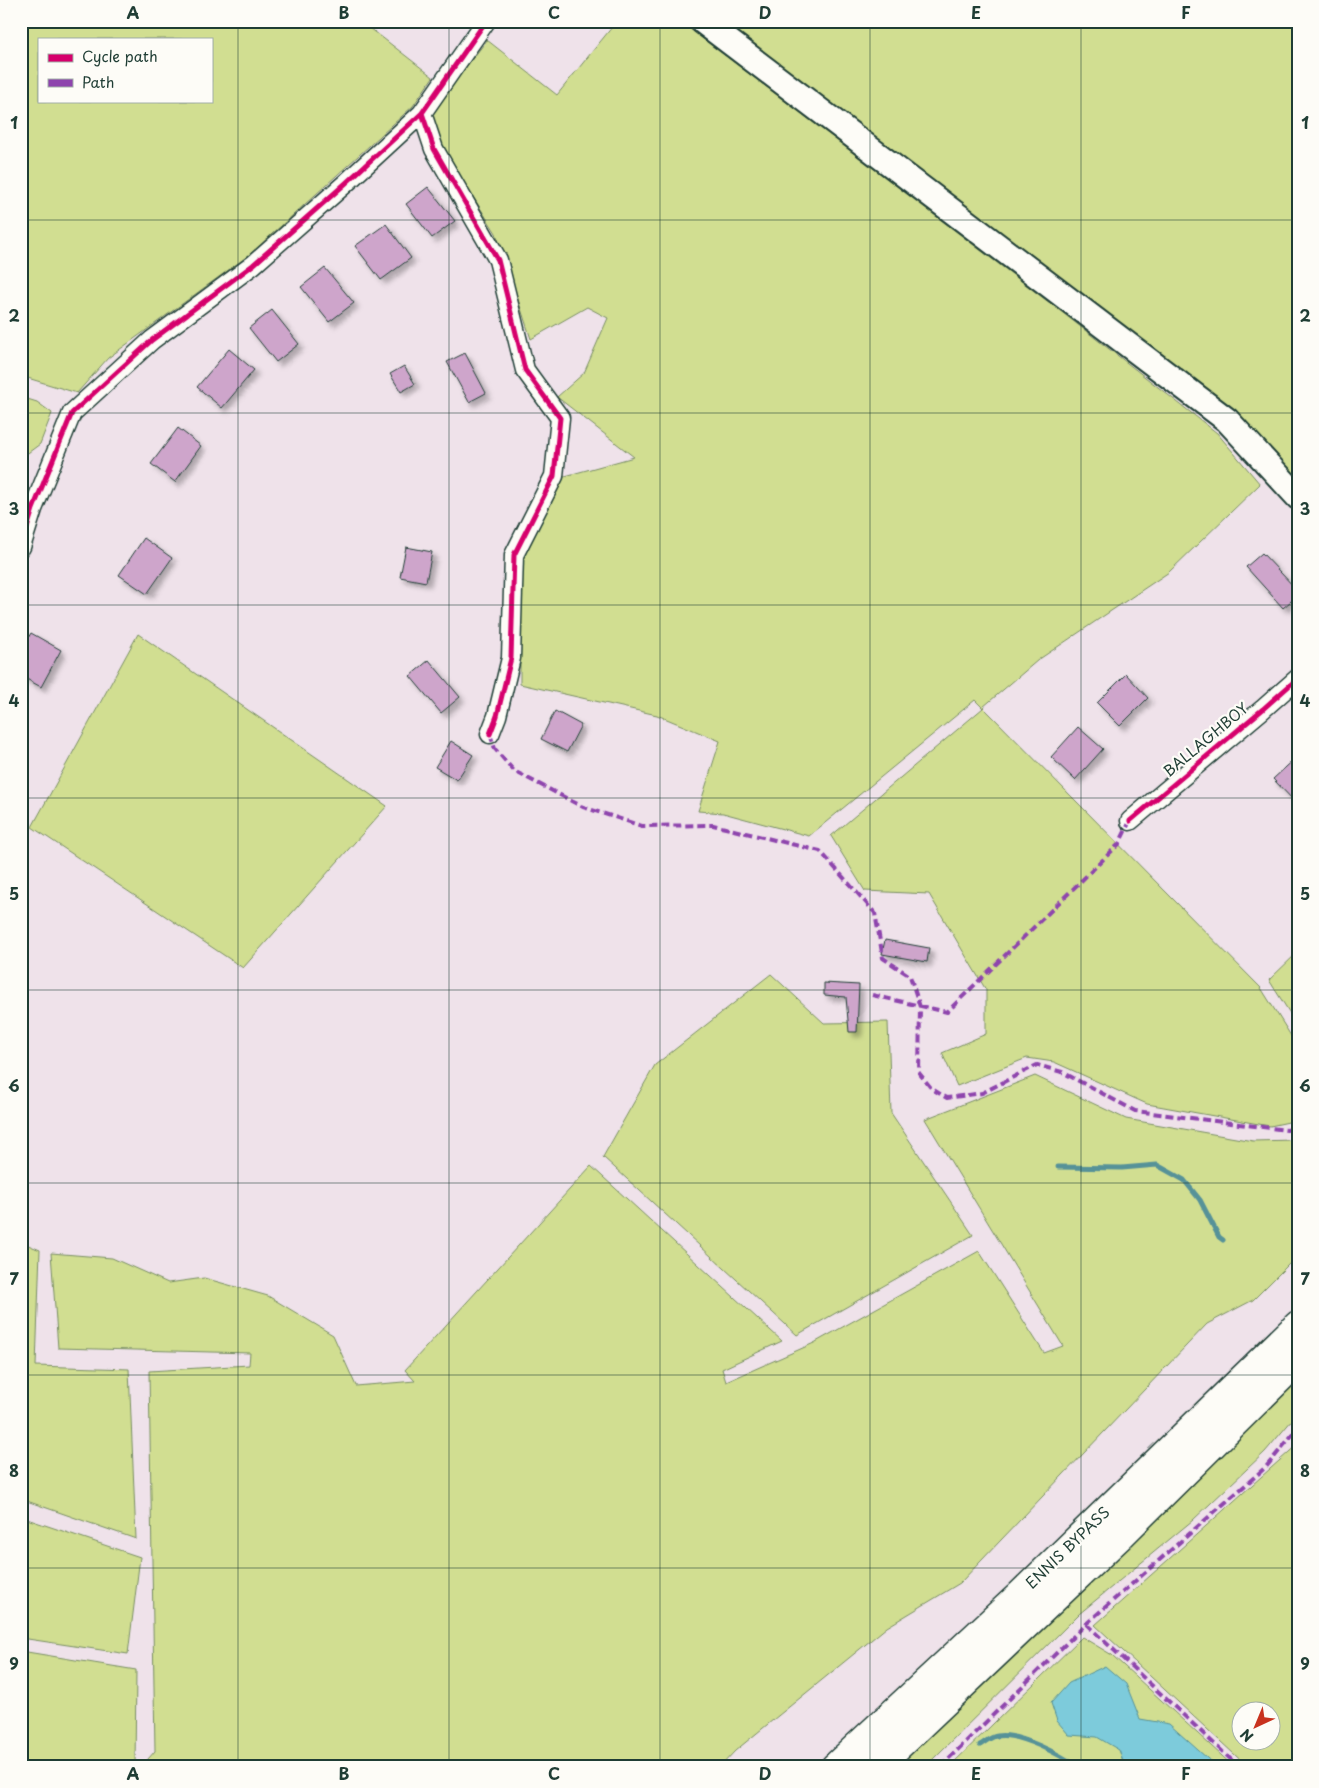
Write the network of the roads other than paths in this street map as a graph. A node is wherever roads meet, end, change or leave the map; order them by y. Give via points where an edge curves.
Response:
1 (486, 21) edge
2 (702, 21) edge
3 (422, 113) junction
4 (1298, 497) edge
5 (21, 547) edge
6 (1298, 678) edge
7 (490, 734) dead end
8 (1130, 821) dead end
9 (1298, 1325) edge
10 (1298, 1360) edge
11 (834, 1767) edge
12 (876, 1767) edge

1 - 3 street
2 - 4 main road via 1227,420
3 - 5 street via 253,265 152,340 72,414 33,508
3 - 7 street via 434,149 498,260 525,370 560,418 554,476 514,555 511,658
6 - 8 street, BALLAGHBOY
9 - 11 highway, ENNIS BYPASS via 1018,1596
10 - 12 highway, ENNIS BYPASS via 1122,1534

